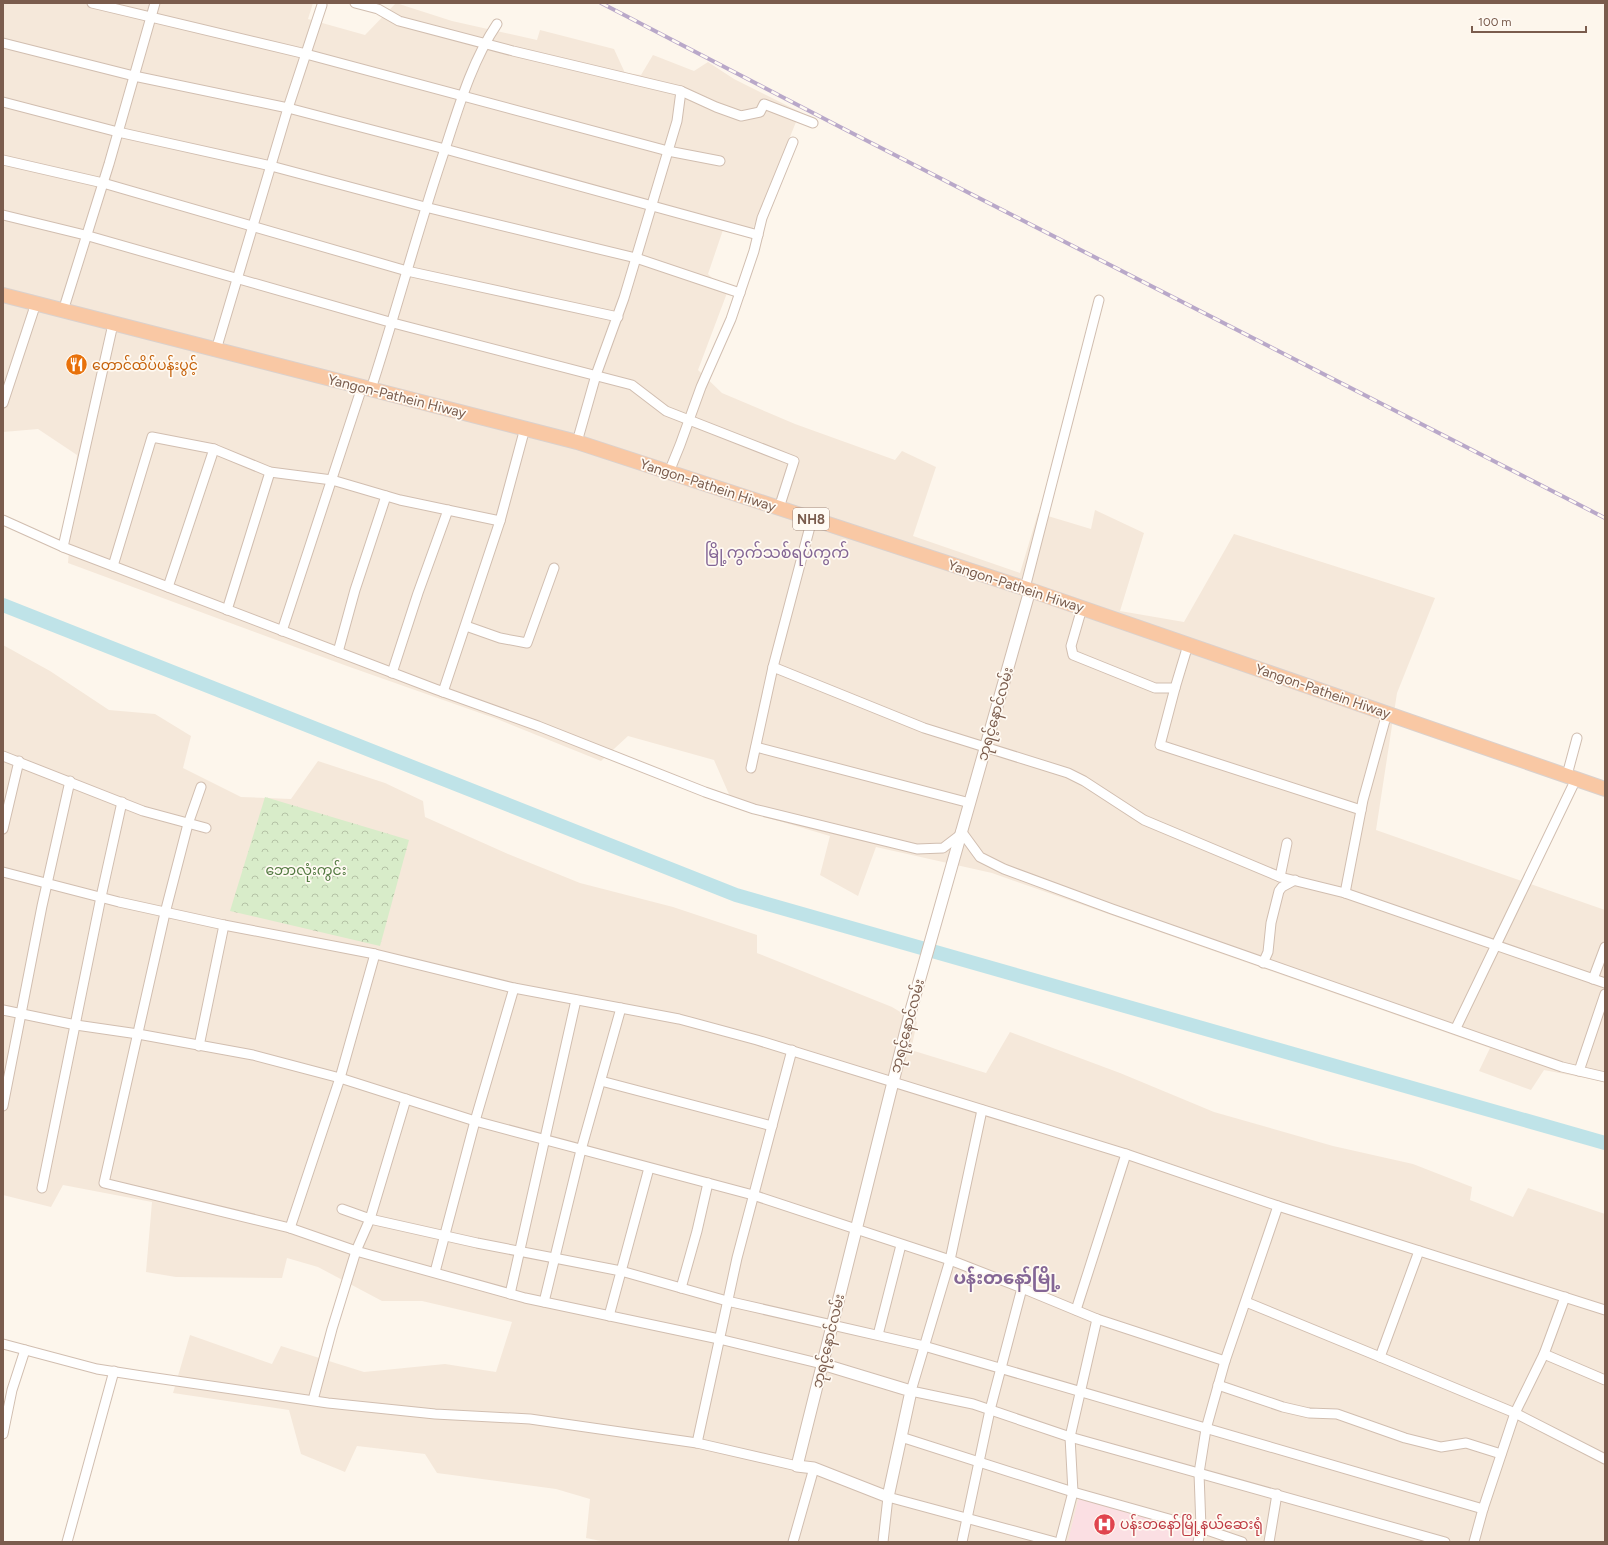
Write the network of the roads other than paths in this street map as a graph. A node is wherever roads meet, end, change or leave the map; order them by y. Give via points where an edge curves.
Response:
1 (92, 3) edge
2 (155, 3) edge
3 (355, 3) edge
4 (321, 4) edge
5 (151, 17) junction
6 (496, 24) dead end
7 (484, 42) junction
8 (3, 43) edge
9 (306, 54) junction
10 (134, 76) junction
11 (681, 90) junction
12 (462, 96) junction
13 (3, 102) edge
14 (288, 108) junction
15 (813, 124) dead end
16 (118, 132) junction
17 (793, 142) dead end
18 (445, 149) junction
19 (668, 151) junction
20 (3, 160) edge
21 (720, 161) dead end
22 (271, 166) junction
23 (103, 183) junction
24 (652, 205) junction
25 (426, 207) junction
26 (3, 215) edge
27 (254, 226) junction
28 (85, 235) junction
29 (758, 235) junction
30 (636, 258) junction
31 (407, 271) junction
32 (239, 279) junction
33 (740, 293) junction
34 (3, 295) edge
35 (1099, 300) dead end
36 (36, 304) junction
37 (63, 311) junction
38 (618, 317) junction
39 (393, 323) junction
40 (113, 324) junction
41 (216, 350) junction
42 (596, 376) junction
43 (366, 388) junction
44 (3, 402) edge
45 (688, 420) junction
46 (525, 428) junction
47 (576, 442) junction
48 (214, 449) junction
49 (270, 472) junction
50 (669, 472) junction
51 (332, 480) junction
52 (386, 496) junction
53 (779, 508) junction
54 (448, 510) junction
55 (812, 519) junction
56 (3, 520) edge
57 (500, 521) junction
58 (63, 547) junction
59 (113, 566) junction
60 (554, 568) dead end
61 (168, 587) junction
62 (1028, 589) junction
63 (1082, 608) junction
64 (227, 610) junction
65 (466, 626) junction
66 (282, 631) junction
67 (1188, 644) junction
68 (338, 652) junction
69 (774, 667) junction
70 (392, 673) junction
71 (1175, 688) junction
72 (443, 692) junction
73 (1387, 713) junction
74 (1577, 738) dead end
75 (756, 747) junction
76 (986, 747) junction
77 (3, 756) edge
78 (19, 761) junction
79 (751, 768) dead end
80 (1572, 777) junction
81 (70, 781) junction
82 (201, 786) dead end
83 (1605, 789) edge
84 (122, 802) junction
85 (970, 803) junction
86 (1361, 810) junction
87 (188, 824) junction
88 (206, 828) dead end
89 (3, 829) edge
90 (960, 835) junction
91 (1287, 843) dead end
92 (3, 872) edge
93 (1280, 877) junction
94 (1295, 880) junction
95 (47, 883) junction
96 (1345, 893) junction
97 (101, 897) junction
98 (166, 912) junction
99 (224, 925) junction
100 (1496, 945) junction
101 (1605, 947) edge
102 (375, 954) junction
103 (1263, 963) junction
104 (1593, 979) junction
105 (1605, 983) edge
106 (514, 988) junction
107 (1605, 994) edge
108 (576, 1000) junction
109 (621, 1008) junction
110 (3, 1010) edge
111 (21, 1015) junction
112 (76, 1025) junction
113 (1456, 1028) junction
114 (138, 1034) junction
115 (199, 1046) junction
116 (792, 1050) junction
117 (1579, 1071) junction
118 (1605, 1077) edge
119 (340, 1078) junction
120 (601, 1081) junction
121 (893, 1082) junction
122 (406, 1099) junction
123 (3, 1106) edge
124 (982, 1110) junction
125 (475, 1121) junction
126 (772, 1126) junction
127 (544, 1141) junction
128 (581, 1150) junction
129 (1126, 1154) junction
130 (649, 1168) junction
131 (708, 1183) junction
132 (42, 1188) dead end
133 (753, 1195) junction
134 (1278, 1206) junction
135 (342, 1209) dead end
136 (370, 1219) junction
137 (290, 1228) junction
138 (856, 1231) junction
139 (445, 1235) junction
140 (901, 1245) junction
141 (356, 1251) junction
142 (1419, 1251) junction
143 (520, 1252) junction
144 (554, 1259) junction
145 (950, 1260) junction
146 (621, 1271) junction
147 (435, 1272) junction
148 (681, 1288) junction
149 (1022, 1288) junction
150 (510, 1294) junction
151 (1565, 1297) junction
152 (727, 1301) junction
153 (544, 1302) junction
154 (1246, 1302) junction
155 (1076, 1310) junction
156 (1605, 1310) edge
157 (609, 1316) junction
158 (1097, 1319) junction
159 (832, 1325) junction
160 (878, 1335) junction
161 (719, 1339) junction
162 (3, 1344) edge
163 (924, 1346) junction
164 (25, 1350) junction
165 (1544, 1354) junction
166 (1380, 1357) junction
167 (1225, 1361) junction
168 (822, 1364) junction
169 (1001, 1369) junction
170 (114, 1371) junction
171 (1605, 1380) edge
172 (1218, 1385) junction
173 (911, 1391) junction
174 (1081, 1392) junction
175 (313, 1400) junction
176 (990, 1410) junction
177 (1515, 1413) junction
178 (1206, 1429) junction
179 (3, 1434) edge
180 (901, 1437) junction
181 (1070, 1437) junction
182 (698, 1444) junction
183 (1501, 1454) junction
184 (1605, 1459) edge
185 (980, 1461) junction
186 (797, 1466) junction
187 (814, 1468) junction
188 (1199, 1473) junction
189 (1073, 1492) junction
190 (1277, 1494) junction
191 (888, 1497) junction
192 (1483, 1509) junction
193 (967, 1518) junction
194 (1201, 1528) junction
195 (67, 1542) edge
196 (793, 1542) edge
197 (883, 1542) edge
198 (962, 1542) edge
199 (1055, 1542) edge
200 (1060, 1542) edge
201 (1198, 1542) edge
202 (1242, 1542) edge
203 (1269, 1542) edge
204 (1445, 1542) edge
205 (1474, 1542) edge

1 - 5 street
2 - 5 street
3 - 7 street via 378,9 399,21
4 - 9 street
5 - 9 street
5 - 10 street
6 - 7 street
7 - 11 street
7 - 12 street
8 - 10 street
9 - 12 street
9 - 14 street
10 - 14 street
10 - 16 street
11 - 15 street via 741,116 760,112 764,104
11 - 19 street via 677,122
12 - 18 street
12 - 19 street
13 - 16 street
14 - 18 street
14 - 22 street
16 - 22 street
16 - 23 street
17 - 29 street via 762,218
18 - 24 street
18 - 25 street
19 - 21 street
19 - 24 street
20 - 23 street
22 - 25 street
22 - 27 street
23 - 27 street
23 - 28 street
24 - 29 street
24 - 30 street
25 - 30 street
25 - 31 street
26 - 28 street
27 - 31 street
27 - 32 street
28 - 32 street
28 - 37 street
29 - 33 street
30 - 33 street
30 - 38 street
31 - 38 street
31 - 39 street
32 - 39 street
32 - 41 street
33 - 45 street
34 - 36 highway, Yangon-Pathein Hiway / NH8
35 - 62 street
36 - 37 highway, Yangon-Pathein Hiway / NH8
36 - 44 street
37 - 40 highway, Yangon-Pathein Hiway / NH8
38 - 42 street
39 - 42 street
39 - 43 street
40 - 41 highway, Yangon-Pathein Hiway / NH8
40 - 58 street
41 - 43 highway, Yangon-Pathein Hiway / NH8
42 - 45 street via 632,385 666,411
42 - 47 street
43 - 46 highway, Yangon-Pathein Hiway / NH8
43 - 51 street
45 - 50 street
45 - 53 street via 794,461
46 - 47 highway, Yangon-Pathein Hiway / NH8
46 - 57 street
47 - 50 highway, Yangon-Pathein Hiway / NH8
48 - 49 street
48 - 59 street via 152,437
48 - 61 street
49 - 51 street
49 - 64 street
50 - 53 highway, Yangon-Pathein Hiway / NH8
51 - 52 street
51 - 66 street
52 - 54 street
52 - 68 street
53 - 55 highway, Yangon-Pathein Hiway / NH8
54 - 57 street
54 - 70 street
55 - 62 highway, Yangon-Pathein Hiway / NH8
55 - 69 street
56 - 58 street
57 - 65 street
58 - 59 street
59 - 61 street
60 - 65 street via 527,643 512,642
61 - 64 street
62 - 63 highway, Yangon-Pathein Hiway / NH8
62 - 76 street, ဘုရင့်နောင်လမ်း
63 - 67 highway, Yangon-Pathein Hiway / NH8
63 - 71 street via 1071,646 1073,655 1155,688
64 - 66 street
65 - 72 street
66 - 68 street
67 - 71 street
67 - 73 highway, Yangon-Pathein Hiway / NH8
68 - 70 street
69 - 75 street
69 - 76 street via 924,728
70 - 72 street
71 - 86 street via 1160,745
72 - 90 street via 754,809 917,849 943,848
73 - 80 highway, Yangon-Pathein Hiway / NH8
73 - 86 street
74 - 80 street
75 - 79 street
75 - 85 street
76 - 85 street, ဘုရင့်နောင်လမ်း
76 - 93 street via 1084,781 1144,820
77 - 78 street
78 - 81 street
78 - 89 street
80 - 83 highway, Yangon-Pathein Hiway / NH8
80 - 100 street
81 - 84 street
81 - 95 street
82 - 87 street
84 - 87 street via 143,812
84 - 97 street
85 - 90 street, ဘုရင့်နောင်လမ်း
86 - 96 street
87 - 88 street
87 - 98 street
90 - 103 street via 980,857 1004,869
90 - 121 street, ဘုရင့်နောင်လမ်း
91 - 93 street
92 - 95 street
93 - 94 street
94 - 96 street
94 - 103 street via 1279,891 1271,923 1268,952
95 - 97 street
95 - 111 street
96 - 100 street
97 - 98 street
97 - 112 street
98 - 99 street
98 - 114 street
99 - 102 street
99 - 115 street
100 - 104 street
100 - 113 street
101 - 104 street
102 - 106 street
102 - 119 street
103 - 113 street
104 - 105 street
106 - 108 street
106 - 125 street
107 - 117 street
108 - 109 street
108 - 127 street
109 - 116 street via 678,1019
109 - 120 street
110 - 111 street
111 - 112 street
111 - 123 street
112 - 114 street
112 - 132 street
113 - 117 street
114 - 115 street
114 - 137 street via 104,1183
115 - 119 street via 253,1055
116 - 121 street
116 - 126 street
117 - 118 street
119 - 122 street
119 - 137 street
120 - 126 street
120 - 128 street
121 - 124 street
121 - 138 street, ဘုရင့်နောင်လမ်း
122 - 125 street
122 - 136 street
124 - 129 street
124 - 145 street
125 - 127 street
125 - 139 street
126 - 133 street
127 - 128 street
127 - 143 street
128 - 130 street
128 - 144 street
129 - 134 street
129 - 155 street
130 - 131 street
130 - 146 street
131 - 133 street
131 - 148 street
133 - 138 street
133 - 152 street
134 - 142 street
134 - 154 street
135 - 136 street
136 - 139 street
136 - 141 street
137 - 141 street
138 - 140 street
138 - 159 street, ဘုရင့်နောင်လမ်း
139 - 143 street
139 - 147 street
140 - 145 street
140 - 160 street
141 - 147 street
141 - 175 street
142 - 151 street
142 - 166 street
143 - 144 street
143 - 150 street
144 - 146 street
144 - 153 street
145 - 149 street
145 - 163 street
146 - 148 street
146 - 157 street
147 - 150 street
148 - 152 street
149 - 155 street
149 - 169 street
150 - 153 street
151 - 156 street
151 - 165 street
152 - 159 street
152 - 161 street
153 - 157 street
154 - 166 street
154 - 167 street
155 - 158 street
157 - 161 street
158 - 167 street
158 - 174 street
159 - 160 street
159 - 168 street, ဘုရင့်နောင်လမ်း
160 - 163 street
161 - 168 street
161 - 182 street
162 - 164 street
163 - 169 street
163 - 173 street
164 - 170 street
164 - 179 street via 12,1390
165 - 171 street
165 - 177 street
166 - 177 street
167 - 172 street
168 - 173 street
168 - 186 street, ဘုရင့်နောင်လမ်း
169 - 174 street
169 - 176 street
170 - 175 street
170 - 195 street
172 - 178 street
172 - 183 street via 1283,1407 1309,1413 1337,1414 1441,1447 1466,1443
173 - 176 street
173 - 180 street
174 - 178 street
174 - 181 street
175 - 182 street via 435,1414 530,1419
176 - 181 street
176 - 185 street
177 - 183 street
177 - 184 street
178 - 188 street
178 - 192 street
180 - 185 street
180 - 191 street
181 - 188 street
181 - 189 street
182 - 186 street
183 - 192 street
185 - 189 street
185 - 193 street
186 - 187 street
187 - 191 street
187 - 196 street
188 - 190 street
188 - 194 street
189 - 194 street
189 - 200 street
190 - 203 street
190 - 204 street
191 - 193 street
191 - 197 street
192 - 205 street
193 - 198 street
193 - 199 street
194 - 201 street
194 - 202 street

